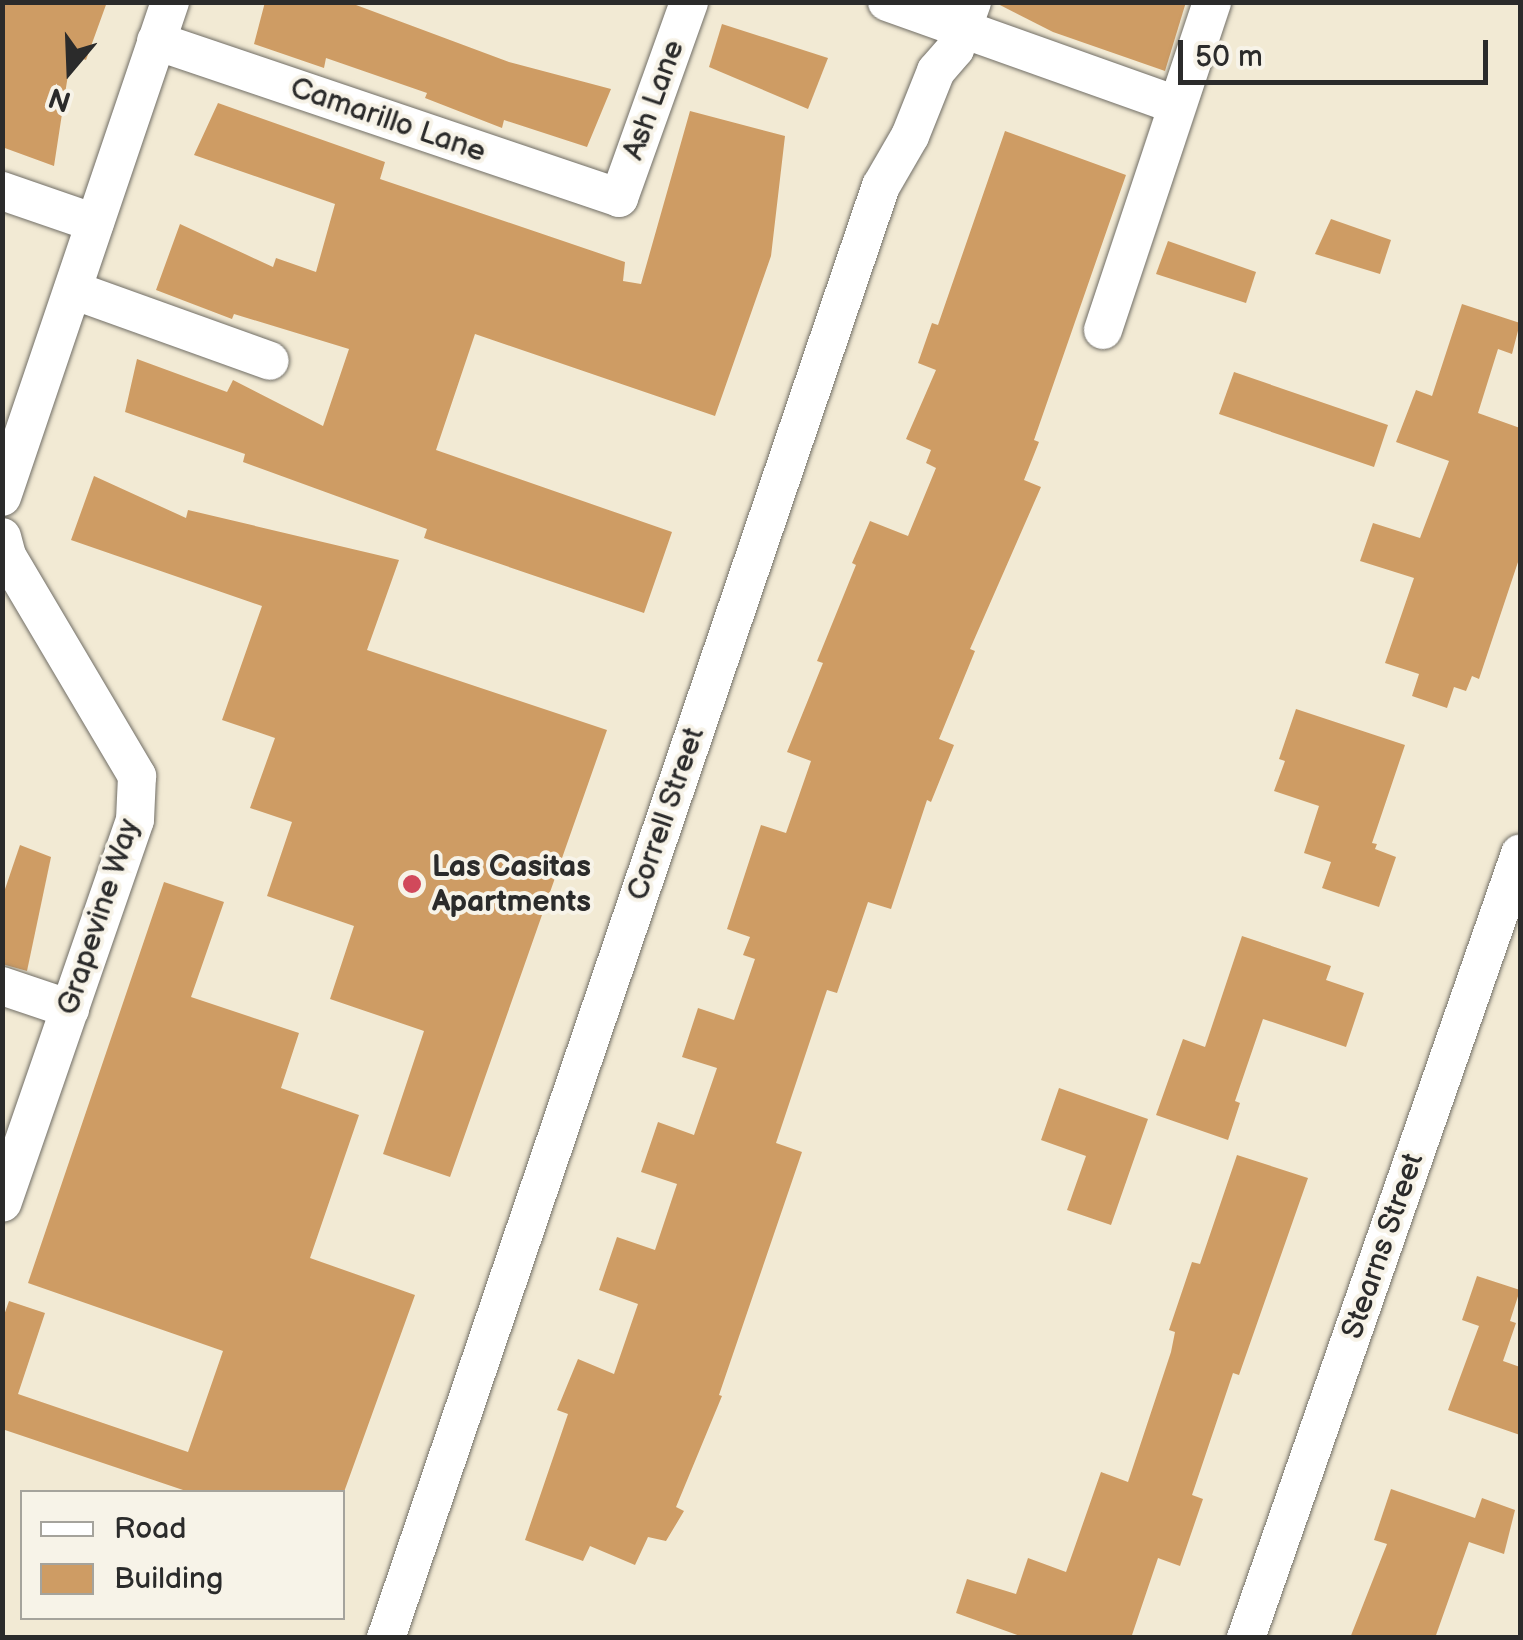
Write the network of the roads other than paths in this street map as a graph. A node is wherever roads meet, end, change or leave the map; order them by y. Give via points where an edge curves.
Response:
1 (170, 2) edge
2 (689, 2) edge
3 (887, 2) edge
4 (1212, 2) edge
5 (967, 16) edge
6 (156, 42) junction
7 (1176, 104) junction
8 (2, 190) edge
9 (619, 198) joint
10 (95, 222) junction
11 (72, 290) junction
12 (1103, 330) dead end
13 (270, 360) dead end
14 (13, 428) edge
15 (2, 497) edge
16 (2, 537) edge
17 (1520, 854) edge
18 (2, 986) edge
19 (70, 1009) junction
20 (2, 1203) edge
21 (386, 1638) edge
22 (1246, 1638) edge

1 - 6 street
2 - 9 street, Ash Lane
3 - 5 street
4 - 7 street
5 - 7 street
5 - 21 street, Correll Street via 882,186
6 - 9 street, Camarillo Lane
6 - 10 street
7 - 12 street
8 - 10 street
10 - 11 street
11 - 13 street
11 - 14 street
14 - 15 street
16 - 19 street, Grapevine Way via 137,776 135,820
17 - 22 street, Stearns Street
18 - 19 street
19 - 20 street, Grapevine Way

